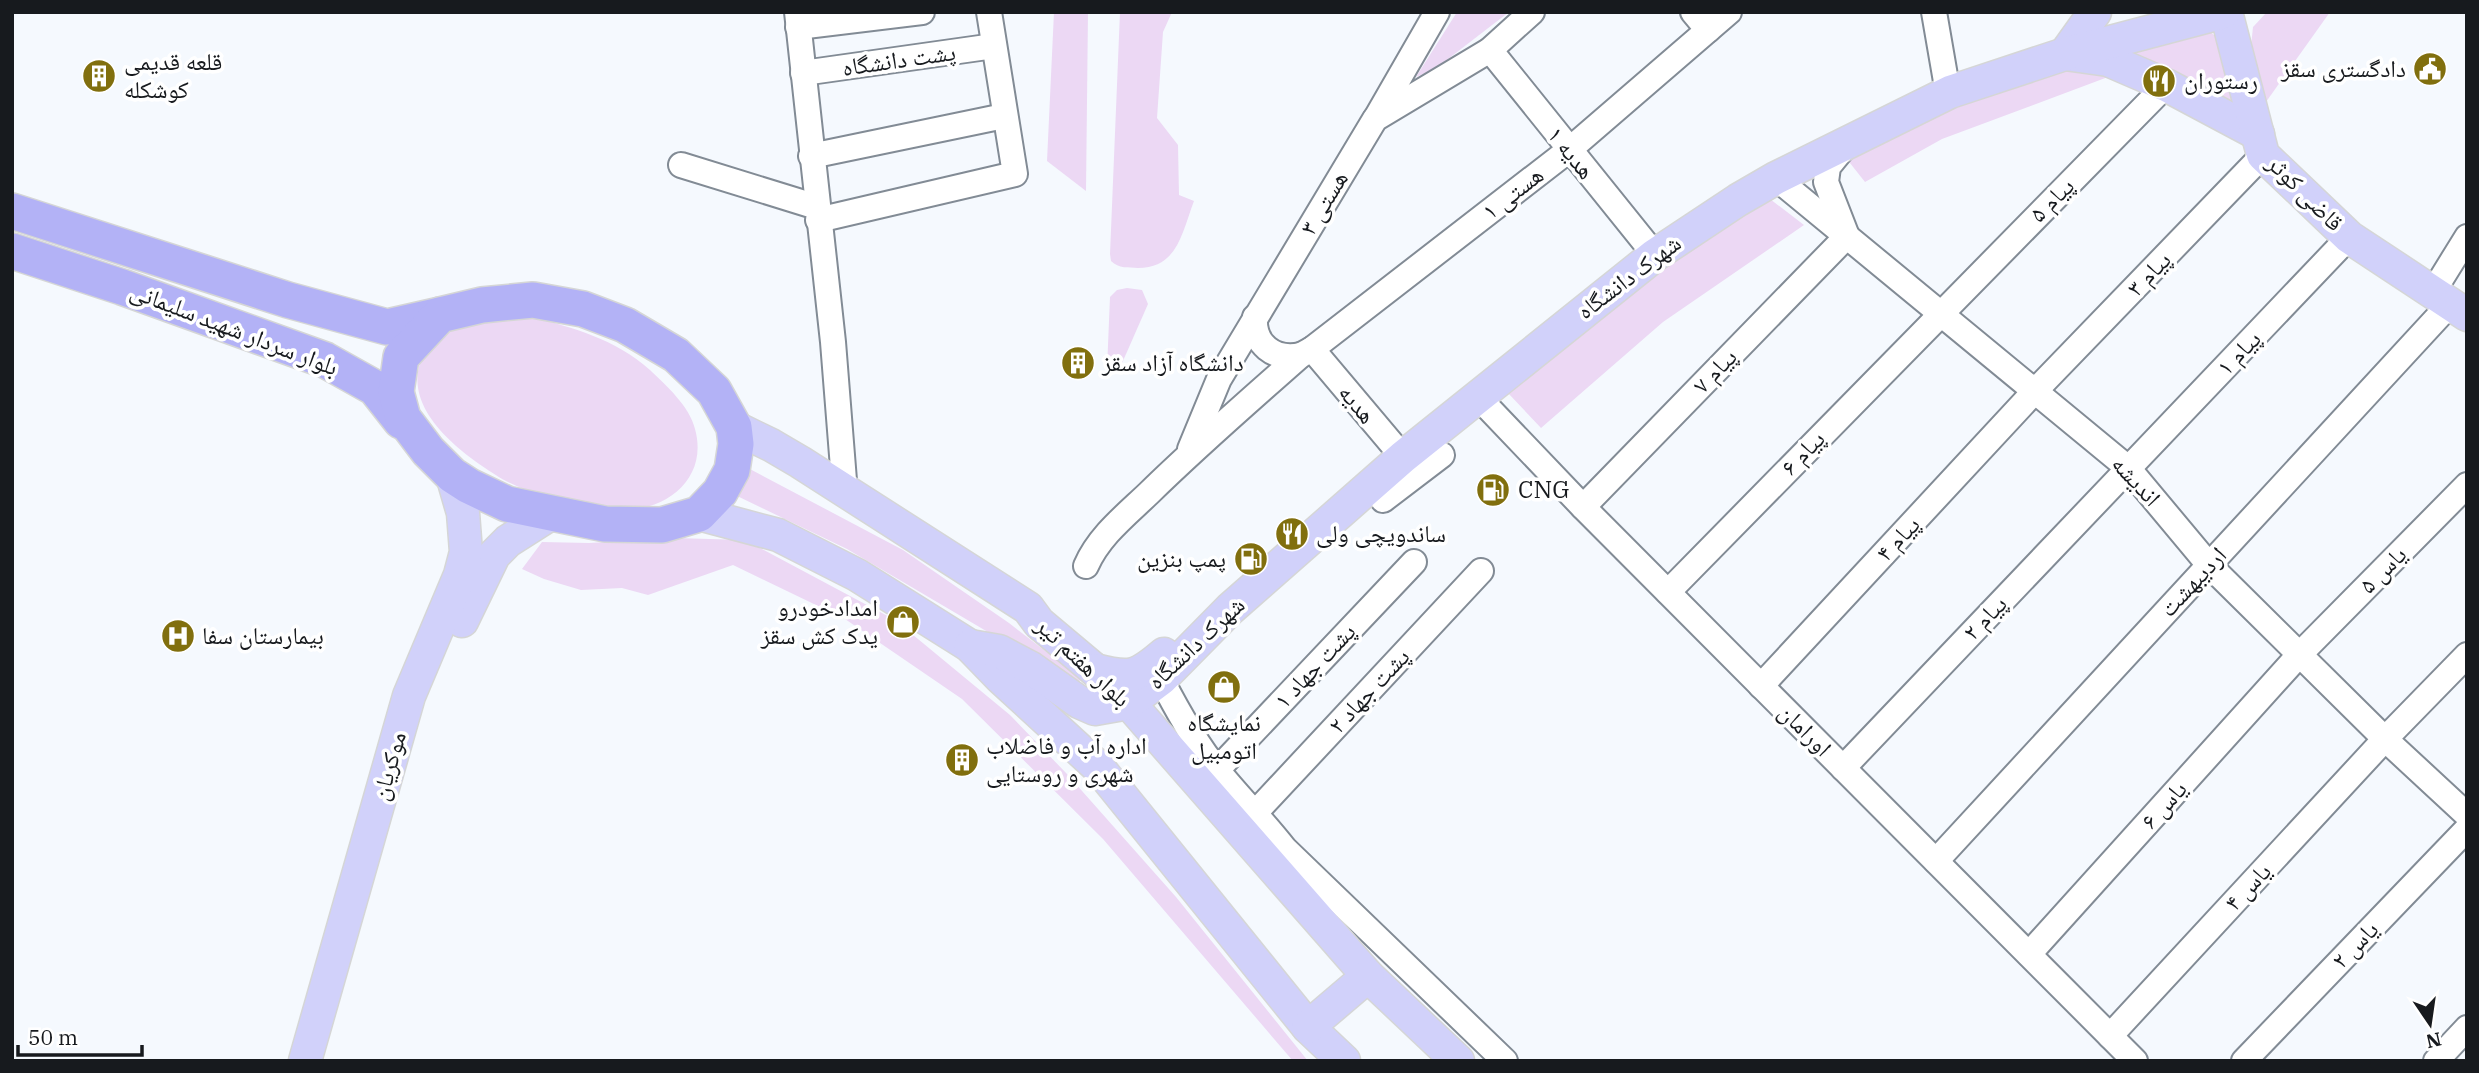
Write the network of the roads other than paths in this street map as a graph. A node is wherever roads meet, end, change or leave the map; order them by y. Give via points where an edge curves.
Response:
1 (922, 12) edge
2 (989, 12) edge
3 (1437, 12) edge
4 (1532, 12) edge
5 (1729, 12) edge
6 (1934, 12) edge
7 (2095, 12) edge
8 (2173, 12) edge
9 (2225, 12) edge
10 (797, 20) edge
11 (1700, 21) edge
12 (994, 46) junction
13 (2069, 47) junction
14 (1490, 50) junction
15 (803, 74) junction
16 (2165, 85) junction
17 (1947, 86) junction
18 (1004, 116) junction
19 (1375, 119) junction
20 (1846, 145) junction
21 (2261, 145) junction
22 (1569, 150) junction
23 (811, 156) junction
24 (681, 165) dead end
25 (1776, 178) junction
26 (12, 211) edge
27 (818, 214) junction
28 (1847, 236) junction
29 (2350, 237) junction
30 (2467, 237) edge
31 (1650, 250) junction
32 (12, 251) edge
33 (2450, 303) edge
34 (1939, 314) junction
35 (440, 315) junction
36 (1255, 317) junction
37 (1306, 352) junction
38 (2034, 392) junction
39 (1477, 396) junction
40 (734, 427) junction
41 (1399, 454) junction
42 (1442, 455) dead end
43 (1187, 456) junction
44 (440, 463) junction
45 (2128, 468) junction
46 (2467, 485) edge
47 (845, 493) junction
48 (1383, 500) dead end
49 (1583, 507) junction
50 (552, 513) junction
51 (698, 514) junction
52 (1413, 562) dead end
53 (2209, 565) junction
54 (1086, 566) dead end
55 (1481, 570) dead end
56 (1668, 592) junction
57 (970, 646) junction
58 (2299, 655) junction
59 (2467, 655) edge
60 (1095, 670) junction
61 (1168, 672) junction
62 (1761, 686) junction
63 (1129, 703) junction
64 (2385, 739) junction
65 (1843, 768) junction
66 (1217, 770) junction
67 (1256, 813) junction
68 (2467, 815) edge
69 (2467, 829) edge
70 (1936, 861) junction
71 (2029, 954) junction
72 (1368, 976) junction
73 (1308, 1027) junction
74 (2467, 1028) edge
75 (2110, 1036) junction
76 (305, 1061) edge
77 (322, 1061) edge
78 (1344, 1061) edge
79 (1458, 1061) edge
80 (1505, 1061) edge
81 (2135, 1061) edge
82 (2244, 1061) edge
83 (2436, 1061) edge

1 - 10 street, پشت دانشگاه
2 - 12 street
3 - 19 street
4 - 14 street, هستی ۳
5 - 11 street, هستی ۱
6 - 17 street
7 - 13 main road
8 - 13 main road
9 - 13 main road, شهرک دانشگاه
9 - 21 main road, قاضی کوثر
10 - 15 street
11 - 22 street, هستی ۱
12 - 15 street, پشت دانشگاه
12 - 18 street
13 - 16 main road
13 - 17 main road, شهرک دانشگاه
14 - 19 street, هستی ۳
14 - 22 street, هدیه ۱
15 - 23 street
16 - 21 main road
16 - 34 street, پیام ۵
17 - 20 main road, شهرک دانشگاه
17 - 31 main road via 1853,124 1757,175
18 - 23 street
18 - 27 street via 1015,174
19 - 36 street, هستی ۳
20 - 25 main road, شهرک دانشگاه
20 - 28 street via 1828,167 1826,182
21 - 29 main road, قاضی کوثر
21 - 38 street, پیام ۳
22 - 31 street, هدیه ۱
22 - 37 street, هستی ۱
23 - 27 street
24 - 27 street
25 - 28 street, اندیشه
25 - 31 main road, شهرک دانشگاه
26 - 35 highway, بلوار سردار شهید سلیمانی via 387,327
27 - 47 street
28 - 34 street, اندیشه
28 - 49 street, پیام ۷
29 - 33 main road, قاضی کوثر
29 - 45 street, پیام ۱
30 - 33 street, اردیبهشت
31 - 39 main road, شهرک دانشگاه
31 - 41 main road
32 - 44 highway, بلوار سردار شهید سلیمانی via 325,360 375,388
33 - 53 street, اردیبهشت
34 - 38 street, اندیشه
34 - 56 street, پیام ۶
35 - 40 highway, بلوار سردار شهید سلیمانی via 533,300 583,309 676,355 714,391
35 - 44 highway via 401,357 396,392 403,418
36 - 37 street via 1256,331 1268,350 1284,357
36 - 43 street, هستی ۳ via 1219,379
37 - 41 street, هدیه
37 - 43 street, هستی ۱
38 - 45 street, اندیشه
38 - 62 street, پیام ۴
39 - 41 main road, شهرک دانشگاه
39 - 49 street, اورامان
40 - 47 main road, بلوار هفتم تیر
40 - 51 highway via 732,470 720,492
41 - 60 main road via 1245,578 1140,673 1122,677
41 - 61 main road, شهرک دانشگاه
42 - 48 street
43 - 54 street, هستی ۱ via 1106,534
44 - 50 highway via 469,486 507,504
44 - 76 main road, موکریان via 463,513 466,552 409,696
45 - 53 street, اندیشه
45 - 65 street, پیام ۲
46 - 58 street, یاس ۵
47 - 60 main road, بلوار هفتم تیر via 1028,608 1039,623
49 - 56 street, اورامان
50 - 51 highway via 605,524 662,525
50 - 77 main road via 494,555 443,660
51 - 57 main road via 778,534 858,575
52 - 66 street, پشت جهاد ۱
53 - 58 street, اندیشه
53 - 70 street, اردیبهشت
55 - 67 street, پشت جهاد ۲
56 - 62 street, اورامان
57 - 63 main road via 999,651 1096,709
57 - 73 main road via 1098,767
58 - 64 street, اندیشه
58 - 71 street, یاس ۶
59 - 64 street, یاس ۴
60 - 63 main road, بلوار هفتم تیر
61 - 63 main road, شهرک دانشگاه
61 - 66 street via 1173,701
62 - 65 street, اورامان
63 - 72 main road, بلوار هفتم تیر
64 - 68 street, اندیشه
64 - 75 street, یاس ۴
65 - 70 street, اورامان
66 - 67 street
67 - 80 street via 1286,849
69 - 82 street, یاس ۲
70 - 71 street, اورامان
71 - 75 street, اورامان
72 - 73 main road
72 - 79 main road, بلوار هفتم تیر
73 - 78 main road
74 - 83 street
75 - 81 street, اورامان

